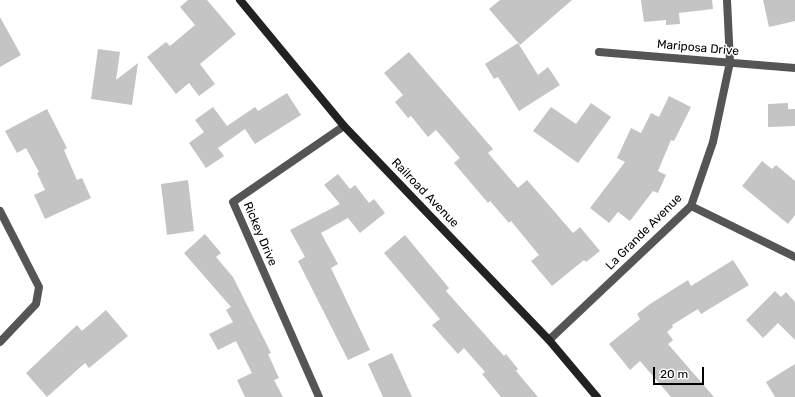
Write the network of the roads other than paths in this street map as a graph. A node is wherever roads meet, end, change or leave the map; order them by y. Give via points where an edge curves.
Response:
1 (240, 0) edge
2 (727, 0) edge
3 (599, 52) dead end
4 (730, 62) junction
5 (795, 68) edge
6 (344, 126) junction
7 (691, 206) junction
8 (0, 211) edge
9 (795, 257) edge
10 (550, 340) junction
11 (0, 342) edge
12 (319, 397) edge
13 (597, 397) edge

1 - 6 street, Railroad Avenue
2 - 4 street, La Grande Avenue
3 - 4 street, Mariposa Drive
4 - 5 street, Mariposa Drive
4 - 7 street, La Grande Avenue via 713,142
6 - 10 street, Railroad Avenue
6 - 12 street, Rickey Drive via 232,202
7 - 9 street
7 - 10 street, La Grande Avenue
8 - 11 street via 38,287 36,304
10 - 13 street, Railroad Avenue

